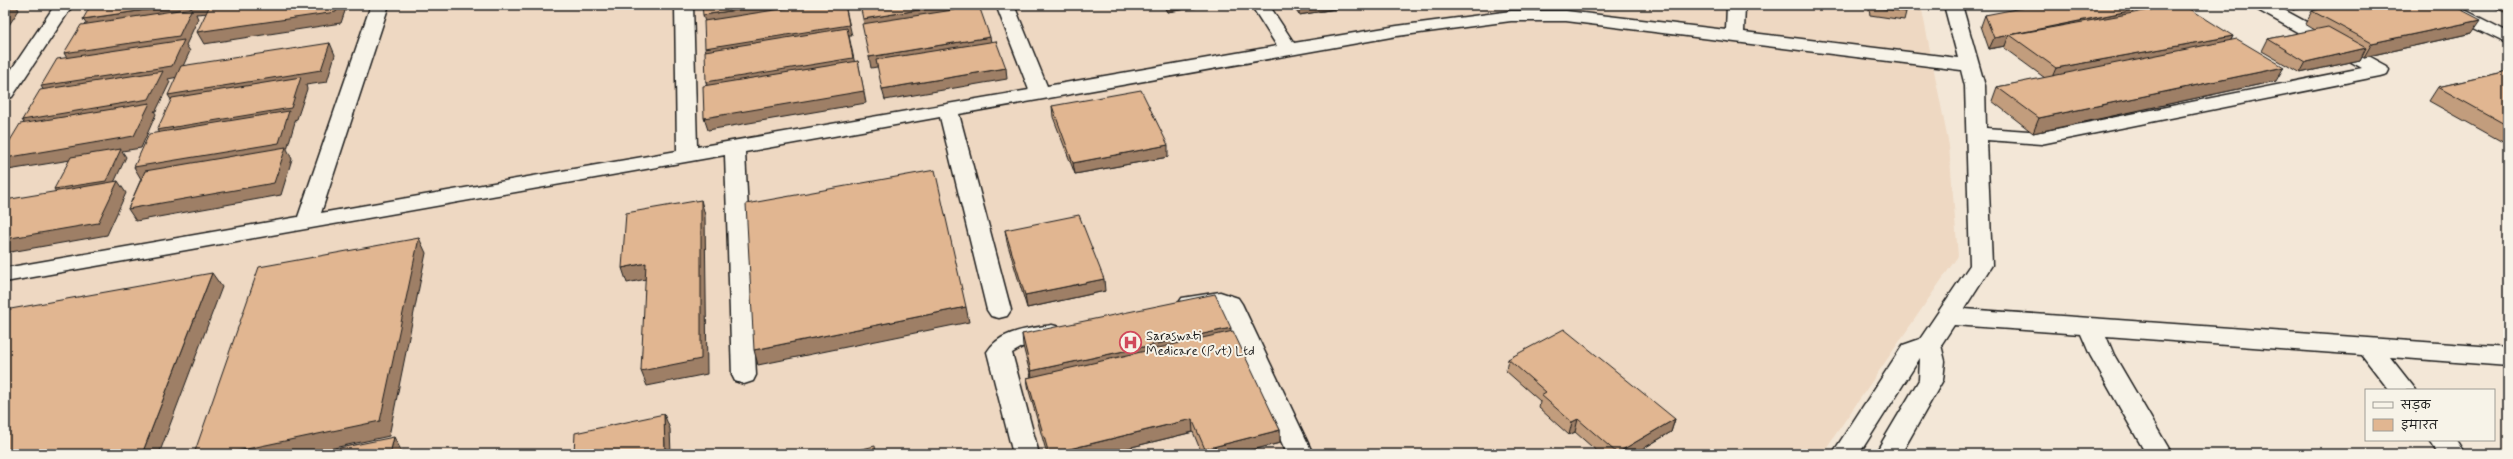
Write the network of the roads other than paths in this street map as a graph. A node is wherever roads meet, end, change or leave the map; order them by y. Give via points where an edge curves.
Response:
1 (64, 5) edge
2 (380, 5) edge
3 (684, 5) edge
4 (1006, 5) edge
5 (1260, 5) edge
6 (1736, 5) edge
7 (1953, 5) edge
8 (2262, 5) edge
9 (2441, 5) edge
10 (1514, 11) edge
11 (1735, 37) junction
12 (2508, 38) edge
13 (1289, 50) junction
14 (1970, 65) junction
15 (2276, 75) edge
16 (2296, 87) junction
17 (5, 93) edge
18 (1040, 94) junction
19 (948, 110) junction
20 (1977, 133) junction
21 (735, 148) junction
22 (687, 156) junction
23 (307, 222) junction
24 (5, 275) edge
25 (1168, 309) edge
26 (999, 310) dead end
27 (1946, 316) junction
28 (2090, 327) junction
29 (1075, 328) edge
30 (1929, 345) junction
31 (2370, 348) junction
32 (2508, 357) edge
33 (744, 375) dead end
34 (2402, 389) edge
35 (2443, 441) edge
36 (1026, 454) edge
37 (1300, 454) edge
38 (1845, 454) edge
39 (1888, 454) edge
40 (2159, 454) edge
41 (2452, 454) edge

1 - 17 street
2 - 23 street
3 - 22 street
4 - 18 street
5 - 13 street
6 - 11 street
7 - 14 street
8 - 16 street via 2380,70
9 - 12 street
10 - 11 street
10 - 13 street
11 - 14 street
13 - 18 street
14 - 20 street via 1975,86
15 - 16 street
16 - 20 street via 2041,138
18 - 19 street
19 - 21 street
19 - 26 street
20 - 27 street via 1981,265
21 - 22 street
21 - 33 street
22 - 23 street
23 - 24 street
25 - 37 street via 1206,300 1220,300 1230,304
27 - 28 street
27 - 30 street
28 - 31 street
28 - 40 street via 2102,355
29 - 36 street via 1014,341 1003,346 999,352
30 - 38 street via 1912,351
30 - 39 street via 1933,361 1931,380
31 - 32 street
31 - 34 street
35 - 41 street

